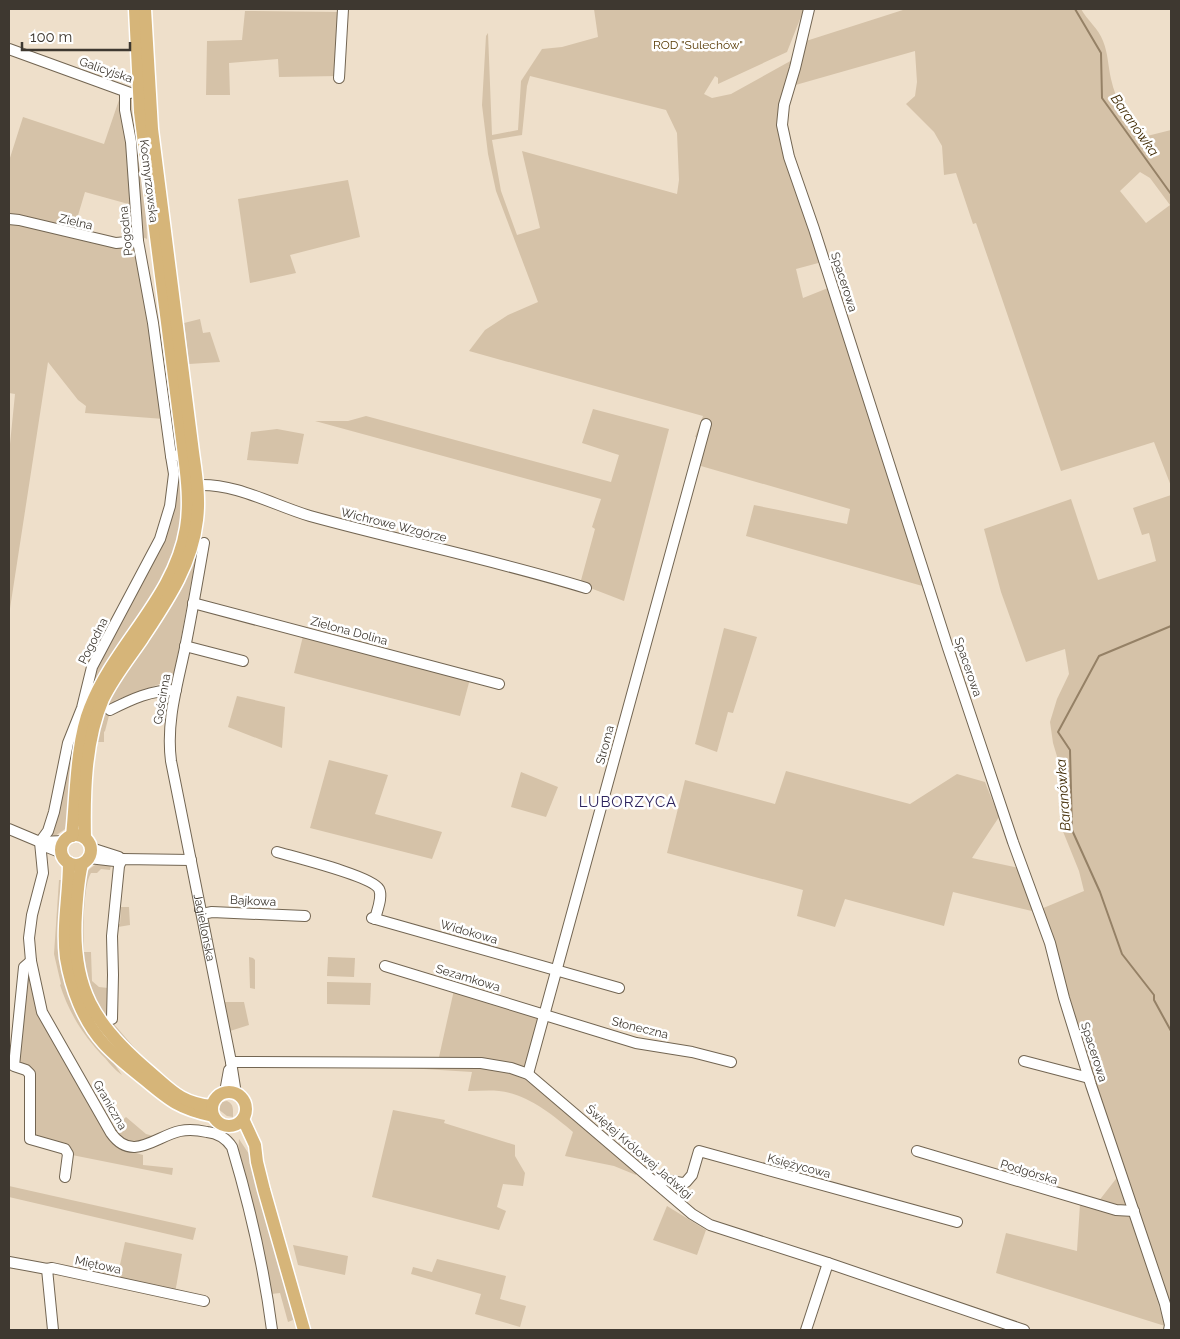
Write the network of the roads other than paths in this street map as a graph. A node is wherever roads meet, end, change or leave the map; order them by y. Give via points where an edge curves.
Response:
1 (136, 9) edge
2 (146, 9) edge
3 (343, 9) edge
4 (809, 9) edge
5 (9, 49) edge
6 (339, 78) dead end
7 (124, 92) junction
8 (139, 93) junction
9 (9, 219) edge
10 (138, 241) junction
11 (175, 352) junction
12 (706, 424) dead end
13 (184, 455) junction
14 (171, 456) junction
15 (197, 485) junction
16 (204, 543) dead end
17 (586, 588) dead end
18 (193, 603) junction
19 (185, 646) junction
20 (243, 661) dead end
21 (499, 684) dead end
22 (176, 690) junction
23 (110, 710) dead end
24 (9, 829) edge
25 (40, 842) junction
26 (66, 848) junction
27 (87, 852) junction
28 (277, 852) dead end
29 (122, 860) junction
30 (191, 860) junction
31 (202, 914) junction
32 (304, 916) dead end
33 (31, 961) junction
34 (385, 966) dead end
35 (556, 970) junction
36 (619, 988) dead end
37 (544, 1014) junction
38 (112, 1019) dead end
39 (1024, 1061) dead end
40 (231, 1062) junction
41 (730, 1062) dead end
42 (11, 1066) edge
43 (528, 1074) junction
44 (1089, 1078) junction
45 (230, 1093) junction
46 (213, 1111) junction
47 (238, 1122) junction
48 (917, 1151) dead end
49 (65, 1176) dead end
50 (654, 1181) junction
51 (1134, 1211) junction
52 (957, 1222) dead end
53 (9, 1262) edge
54 (828, 1263) junction
55 (46, 1269) junction
56 (204, 1300) dead end
57 (53, 1330) edge
58 (272, 1330) edge
59 (304, 1330) edge
60 (806, 1330) edge
61 (1024, 1330) edge
62 (1169, 1330) edge

1 - 8 main road, Kocmyrzowska
2 - 11 main road, Kocmyrzowska via 152,129
3 - 6 street
4 - 44 street, Spacerowa via 784,105 782,125 790,157 948,648 1050,943
5 - 7 street, Galicyjska
7 - 8 street, Galicyjska
7 - 10 street, Pogodna
8 - 11 main road, Kocmyrzowska
9 - 10 street, Zielna via 116,243
10 - 14 street, Pogodna
11 - 13 main road
11 - 15 main road
12 - 35 street, Stroma
13 - 14 street
13 - 26 main road via 188,487 184,541 163,590 101,683 88,711
14 - 25 street, Pogodna via 174,474 170,506 160,539 92,667 82,708 68,743 54,812 48,831
15 - 17 street, Wichrowe Wzgórze via 236,489 304,514
15 - 27 main road via 193,545 184,568 168,600 117,674 96,719 87,777
16 - 18 street, Gościnna
18 - 19 street, Gościnna
18 - 21 street, Zielona Dolina
19 - 20 street
19 - 22 street, Gościnna
22 - 23 street via 160,690
22 - 30 street, Gościnna via 169,726 170,747
24 - 25 street
25 - 26 street
25 - 33 street, Graniczna via 43,873 32,915
26 - 27 main road via 76,865
26 - 27 main road via 78,835
26 - 46 main road via 66,956 77,999 86,1016 103,1043 168,1099 188,1110
27 - 29 street via 115,861
27 - 46 main road via 76,915 76,958 81,981 94,1012 112,1038 175,1094
28 - 35 street, Widokowa via 373,883 381,895 374,919
29 - 30 street
29 - 38 street via 112,936
30 - 31 street, Jagiellońska
31 - 32 street, Bajkowa
31 - 40 street, Jagiellońska
33 - 42 street via 24,967
33 - 58 street, Graniczna via 42,1012 116,1140 141,1147 178,1132 196,1129 212,1132 227,1140 232,1147 250,1208
34 - 37 street, Sezamkowa
35 - 36 street, Widokowa
35 - 37 street, Stroma
37 - 41 street, Słoneczna via 636,1043
37 - 43 street, Stroma
39 - 44 street
40 - 43 street, Świętej Królowej Jadwigi via 481,1063
40 - 45 street, Jagiellońska
42 - 49 street via 30,1074 30,1139 65,1149 68,1154
43 - 50 street, Świętej Królowej Jadwigi
44 - 51 street, Spacerowa
45 - 46 main road via 217,1097
45 - 47 main road via 242,1099 246,1107
46 - 47 main road via 220,1124
47 - 59 main road via 257,1162
48 - 51 street, Podgórska via 1116,1210
50 - 52 street, Księżycowa via 686,1182 692,1175 699,1151
50 - 54 street, Świętej Królowej Jadwigi via 710,1225
51 - 62 street, Spacerowa via 1165,1304
53 - 55 street, Miętowa
54 - 60 street
54 - 61 street, Świętej Królowej Jadwigi
55 - 56 street, Miętowa
55 - 57 street

